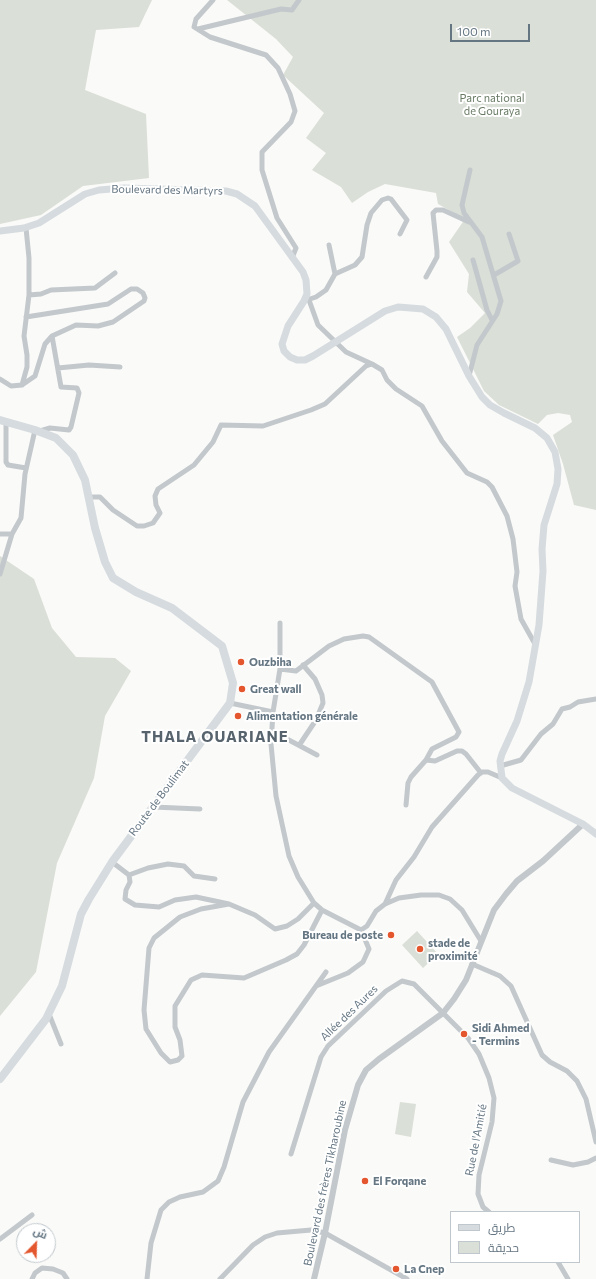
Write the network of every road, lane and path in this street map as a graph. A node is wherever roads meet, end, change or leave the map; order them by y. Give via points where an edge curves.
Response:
1 (213, 0) edge
2 (300, 0) edge
3 (198, 29) junction
4 (470, 170) dead end
5 (470, 223) junction
6 (25, 228) junction
7 (0, 231) edge
8 (400, 234) dead end
9 (509, 234) dead end
10 (329, 245) dead end
11 (292, 258) junction
12 (473, 260) dead end
13 (115, 273) dead end
14 (335, 274) junction
15 (494, 274) junction
16 (426, 277) dead end
17 (28, 295) junction
18 (307, 300) junction
19 (26, 317) junction
20 (492, 320) junction
21 (52, 336) junction
22 (336, 341) junction
23 (372, 364) junction
24 (120, 367) dead end
25 (58, 368) junction
26 (469, 376) junction
27 (0, 379) edge
28 (22, 385) junction
29 (3, 421) edge
30 (38, 431) junction
31 (26, 468) junction
32 (88, 497) junction
33 (0, 534) edge
34 (12, 534) junction
35 (0, 574) edge
36 (280, 623) dead end
37 (536, 645) junction
38 (303, 665) junction
39 (280, 669) junction
40 (596, 699) edge
41 (230, 703) junction
42 (273, 712) junction
43 (272, 730) junction
44 (300, 744) junction
45 (317, 755) dead end
46 (426, 760) junction
47 (500, 766) junction
48 (481, 773) junction
49 (502, 778) junction
50 (406, 805) dead end
51 (153, 807) junction
52 (200, 809) dead end
53 (583, 824) junction
54 (596, 834) edge
55 (112, 862) junction
56 (129, 875) junction
57 (215, 879) dead end
58 (314, 903) junction
59 (229, 904) junction
60 (385, 904) junction
61 (322, 910) junction
62 (361, 930) junction
63 (481, 941) junction
64 (472, 964) junction
65 (326, 972) dead end
66 (316, 986) junction
67 (443, 1013) junction
68 (49, 1014) junction
69 (61, 1044) dead end
70 (0, 1079) edge
71 (596, 1142) edge
72 (291, 1154) dead end
73 (596, 1158) edge
74 (551, 1160) dead end
75 (488, 1211) edge
76 (32, 1215) dead end
77 (325, 1233) junction
78 (0, 1239) edge
79 (559, 1263) edge
80 (63, 1273) junction
81 (398, 1276) edge
82 (32, 1279) edge
83 (61, 1279) edge
84 (68, 1279) edge
85 (147, 1279) edge
86 (220, 1279) edge
87 (314, 1279) edge
88 (408, 1279) edge
89 (568, 1279) edge

1 - 3 street via 196,19 194,27
2 - 3 street via 292,10 281,9
3 - 11 street via 210,37 266,55 278,68 290,94 295,111 291,122 262,152 262,170 277,218 296,248
4 - 5 street via 462,205
5 - 15 street via 482,237
5 - 16 street via 442,210 433,212 438,251
6 - 7 main road, Boulevard des Martyrs
6 - 11 main road, Boulevard des Martyrs via 39,223 85,194 100,190 124,188 226,191 237,194 255,206
6 - 17 street via 29,258
8 - 14 street via 407,220 391,199 382,200 371,213 362,257 356,265
9 - 15 street via 518,261
10 - 14 street
11 - 18 main road, Boulevard des Martyrs via 306,280
12 - 20 street
13 - 17 street via 95,288 51,290
14 - 18 street via 326,290 316,298
15 - 20 street via 501,306
17 - 19 street
18 - 22 street via 318,325
18 - 22 main road, Boulevard des Martyrs via 288,326 282,344 284,352 297,360 305,360
19 - 21 street via 108,304 131,289 143,293 144,301 113,322 98,326 76,325
19 - 28 street via 24,336 27,367
20 - 26 street via 477,346
21 - 25 street
21 - 28 street via 45,344 35,376
22 - 23 street via 346,352
22 - 26 main road, Boulevard des Martyrs via 385,311 398,306 423,309 436,317 446,329
23 - 32 street via 366,366 325,404 311,410 262,426 221,425 213,442 194,465 158,489 155,496 160,513 153,523 137,526 113,510 100,497
23 - 37 street via 382,370 396,389 422,406 442,441 467,473 492,487 507,516 513,539 517,572 515,586 521,619
24 - 25 street via 89,365
25 - 30 street via 61,387 79,390 71,427 69,430 50,428
26 - 37 main road, Boulevard des Martyrs via 490,405 535,428 547,438 555,452 557,484 544,525 543,571
27 - 28 street via 11,386
29 - 30 main road, Route de Boulimat
29 - 31 street via 6,462 8,465
30 - 31 street
30 - 32 main road, Route de Boulimat via 56,438 73,455 85,480
31 - 34 street via 21,518
32 - 41 main road, Route de Boulimat via 105,562 113,578 136,592 172,608 222,646 233,683
33 - 34 street
34 - 35 street
36 - 39 street
37 - 47 main road, Boulevard des Martyrs via 524,703 502,754
38 - 39 street via 296,671
38 - 44 street via 315,679 323,703 316,720
38 - 46 street via 329,646 344,639 363,636 369,637 432,682 459,732 456,737 432,749
39 - 42 street
40 - 47 street via 562,709 553,724 541,734 521,760
41 - 42 street
41 - 51 main road, Route de Boulimat
42 - 43 street
43 - 44 street
43 - 58 street via 271,752 276,796 289,856
44 - 45 street
46 - 48 street via 435,762 462,751
46 - 50 street via 408,783
47 - 49 main road, Boulevard des Martyrs
48 - 49 street via 488,772
48 - 60 street via 432,827 396,880
49 - 53 main road via 512,788
51 - 52 street
51 - 55 main road, Route de Boulimat
53 - 54 main road
53 - 63 street, Boulevard des frères Tikharoubine via 509,890 494,910
55 - 56 street
55 - 68 main road, Route de Boulimat via 81,914 62,986
56 - 57 street via 168,864 184,866 194,876
56 - 59 street via 130,882 125,899 135,905 159,907 175,900 196,897
58 - 59 street via 298,919 287,926 275,929 255,915
58 - 61 street
59 - 61 street via 201,909 180,917 154,938 150,948 144,1010 146,1029 170,1062 182,1056 175,1028 175,1006 191,980 202,975 244,978 286,960 297,954 304,945
60 - 62 street
60 - 63 street via 399,898 439,895 462,910
61 - 62 street
62 - 66 street via 369,949 364,962 348,973
63 - 64 street, Boulevard des frères Tikharoubine
64 - 67 street, Boulevard des frères Tikharoubine via 466,980
64 - 71 street via 500,976 511,986 542,1055 567,1071 577,1081 586,1099
65 - 66 street
66 - 85 street via 270,1052 243,1102 218,1181 203,1192 169,1202 161,1210 151,1244
67 - 72 street, Allée des Aures via 414,984 402,981 386,991 328,1046 321,1056
67 - 75 street, Rue de l'Amitié via 468,1038 479,1054 494,1098 492,1122 479,1175 478,1194 483,1207
67 - 77 street, Boulevard des frères Tikharoubine via 366,1070 358,1085 345,1130
68 - 69 street
68 - 70 main road, Route de Boulimat
73 - 74 street via 573,1165
76 - 78 street
77 - 81 street
77 - 86 street via 298,1230 265,1237 248,1249
77 - 87 street, Boulevard des frères Tikharoubine
79 - 89 street
80 - 82 street via 42,1268
80 - 83 street
80 - 84 street
81 - 88 street

